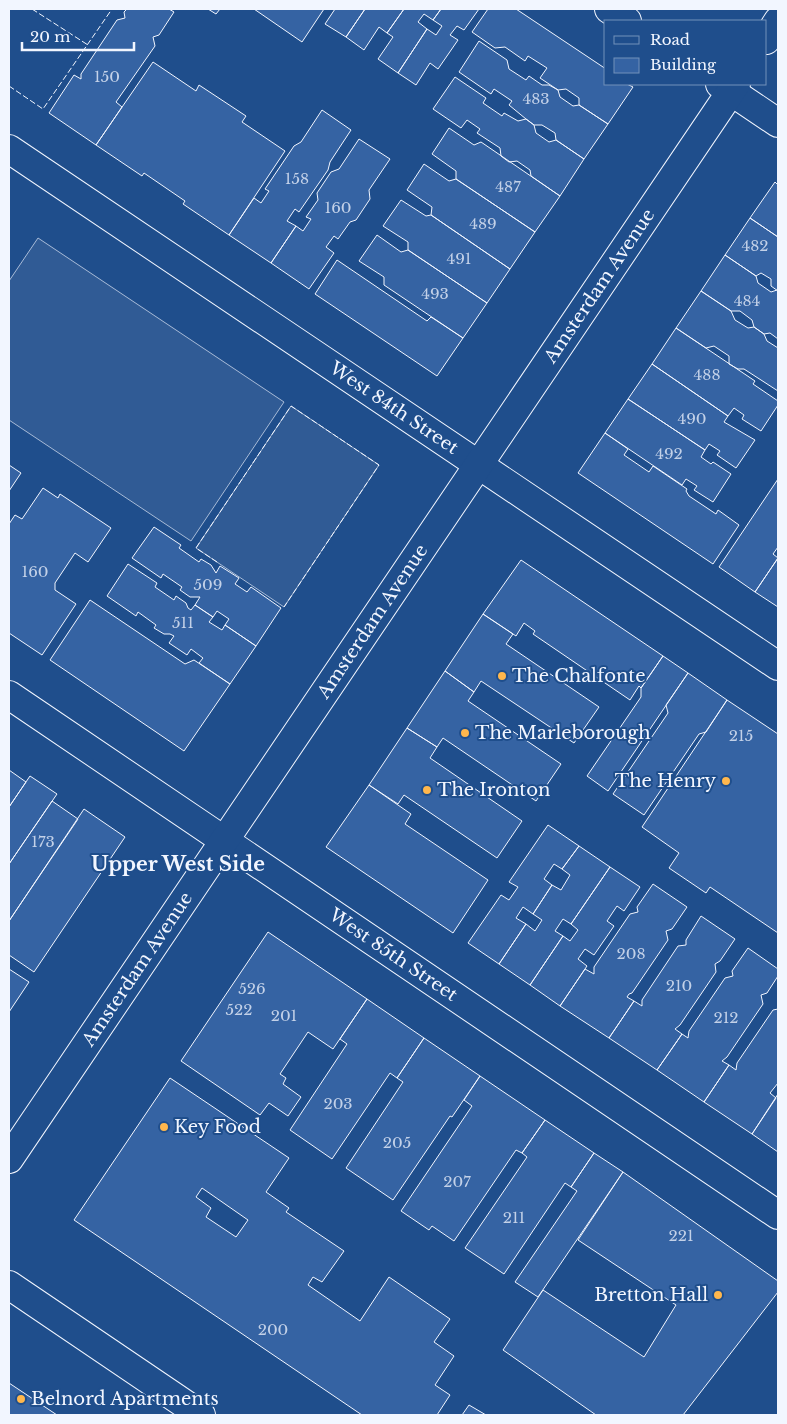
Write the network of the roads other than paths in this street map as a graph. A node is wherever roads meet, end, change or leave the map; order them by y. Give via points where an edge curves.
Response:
1 (608, 9) edge
2 (625, 20) edge
3 (778, 21) edge
4 (767, 38) edge
5 (729, 86) edge
6 (778, 124) edge
7 (9, 149) edge
8 (479, 464) junction
9 (778, 666) edge
10 (9, 695) edge
11 (224, 840) junction
12 (9, 1160) edge
13 (778, 1215) edge
14 (9, 1285) edge
15 (201, 1415) edge

1 - 2 street
3 - 4 street
5 - 6 street
5 - 8 street, Amsterdam Avenue
7 - 8 street, West 84th Street
8 - 9 street, West 84th Street
8 - 11 street, Amsterdam Avenue
10 - 11 street, West 85th Street
11 - 12 street, Amsterdam Avenue
11 - 13 street, West 85th Street
14 - 15 street

